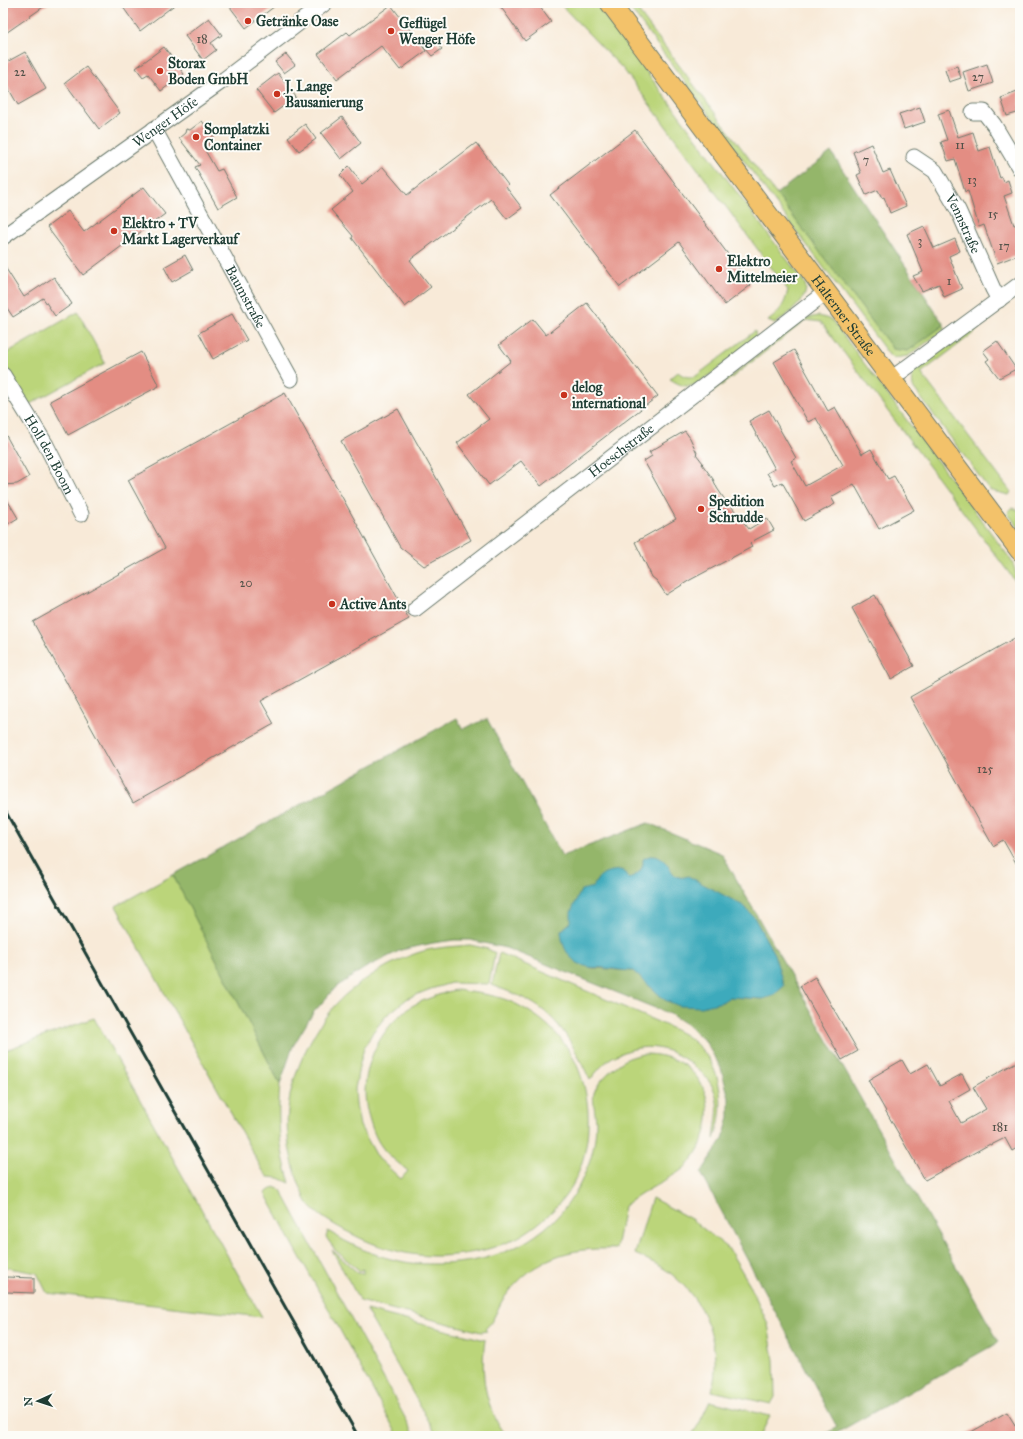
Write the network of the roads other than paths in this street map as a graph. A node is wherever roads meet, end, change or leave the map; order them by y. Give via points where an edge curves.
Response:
1 (325, 3) edge
2 (610, 3) edge
3 (973, 112) dead end
4 (154, 129) junction
5 (914, 157) dead end
6 (1020, 169) edge
7 (3, 237) edge
8 (1020, 284) edge
9 (826, 292) junction
10 (999, 300) junction
11 (3, 375) edge
12 (291, 379) dead end
13 (891, 379) junction
14 (82, 514) dead end
15 (1020, 551) edge
16 (415, 609) dead end

1 - 4 street, Wenger Höfe
2 - 9 main road, Halterner Straße
3 - 6 street via 984,112
4 - 7 street, Wenger Höfe
4 - 12 street, Baumstraße
5 - 10 street, Vennstraße via 935,171 958,210
8 - 10 street
9 - 13 main road, Halterner Straße
9 - 16 street, Hoeschstraße
10 - 13 street
11 - 14 street, Holl den Boom via 46,445
13 - 15 main road, Halterner Straße

